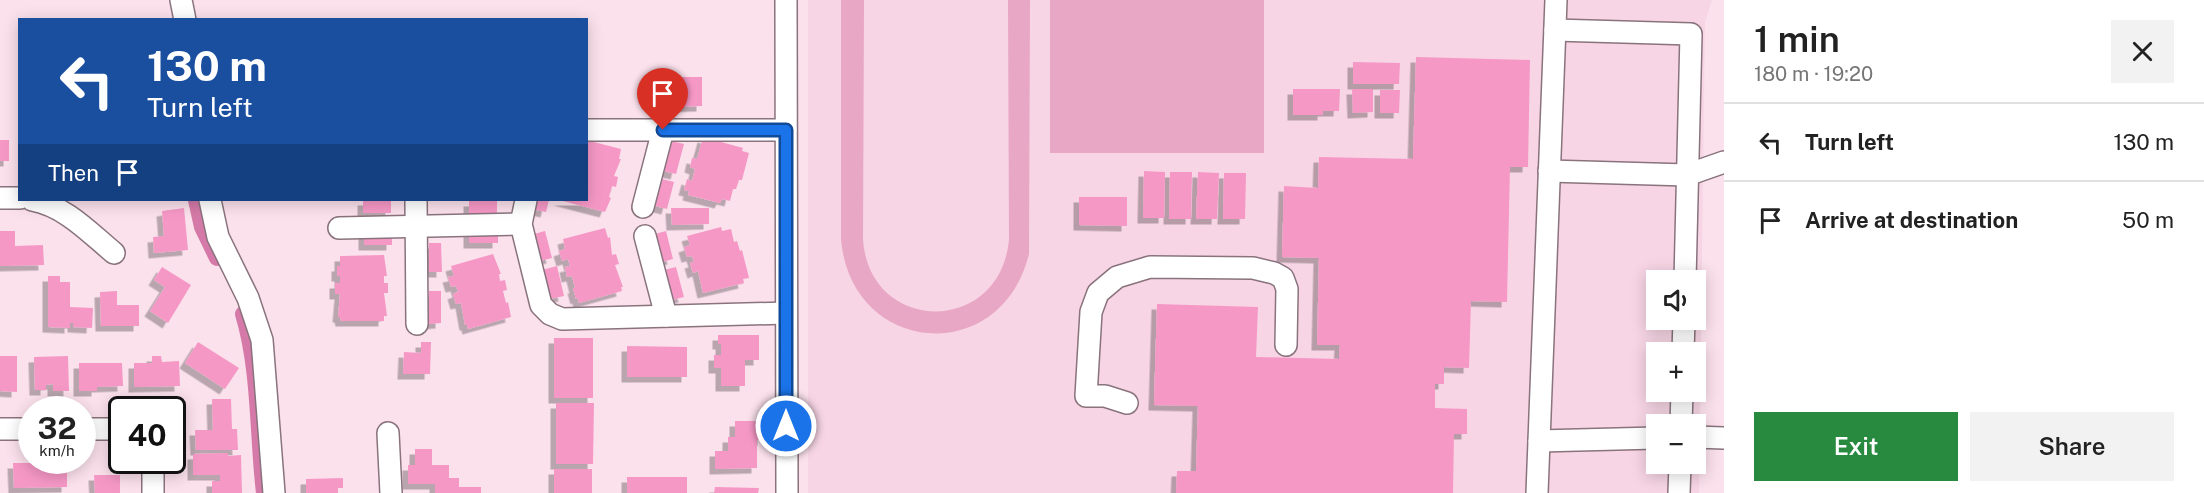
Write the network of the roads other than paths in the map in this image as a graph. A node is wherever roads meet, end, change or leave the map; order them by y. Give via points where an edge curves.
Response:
1 (181, 0) edge
2 (786, 0) edge
3 (1556, 0) edge
4 (185, 18) edge
5 (1555, 30) junction
6 (588, 130) edge
7 (663, 130) junction
8 (786, 130) junction
9 (1724, 162) edge
10 (1550, 171) junction
11 (1687, 175) junction
12 (0, 198) edge
13 (18, 198) edge
14 (38, 201) edge
15 (210, 201) edge
16 (416, 201) edge
17 (526, 201) edge
18 (643, 207) dead end
19 (521, 224) junction
20 (417, 226) junction
21 (339, 228) dead end
22 (645, 236) dead end
23 (114, 253) dead end
24 (1685, 270) edge
25 (786, 313) junction
26 (666, 316) junction
27 (417, 324) dead end
28 (1286, 345) dead end
29 (1127, 403) dead end
30 (0, 429) edge
31 (18, 429) edge
32 (388, 433) dead end
33 (1706, 437) edge
34 (1646, 438) edge
35 (1724, 438) edge
36 (1539, 441) junction
37 (153, 474) edge
38 (1680, 474) edge
39 (153, 493) edge
40 (274, 493) edge
41 (391, 493) edge
42 (787, 493) edge
43 (1537, 493) edge
44 (1679, 493) edge

1 - 4 street
2 - 8 street
3 - 5 street
5 - 10 street
5 - 11 street via 1691,34
6 - 7 street
7 - 8 street
7 - 18 street
8 - 25 street
9 - 11 street
10 - 11 street
10 - 36 street
11 - 24 street
12 - 13 street
14 - 23 street via 64,212
15 - 40 street via 218,237 248,298 262,340
16 - 20 street
17 - 19 street
19 - 20 street
19 - 26 street via 541,305 550,314 562,319
20 - 21 street
20 - 27 street
22 - 26 street
25 - 26 street
25 - 42 street
28 - 29 street via 1287,289 1283,278 1274,273 1253,267 1150,267 1118,278 1098,293 1094,301 1086,396 1105,396
30 - 31 street
32 - 41 street
33 - 35 street
34 - 36 street
36 - 43 street
37 - 39 street
38 - 44 street

